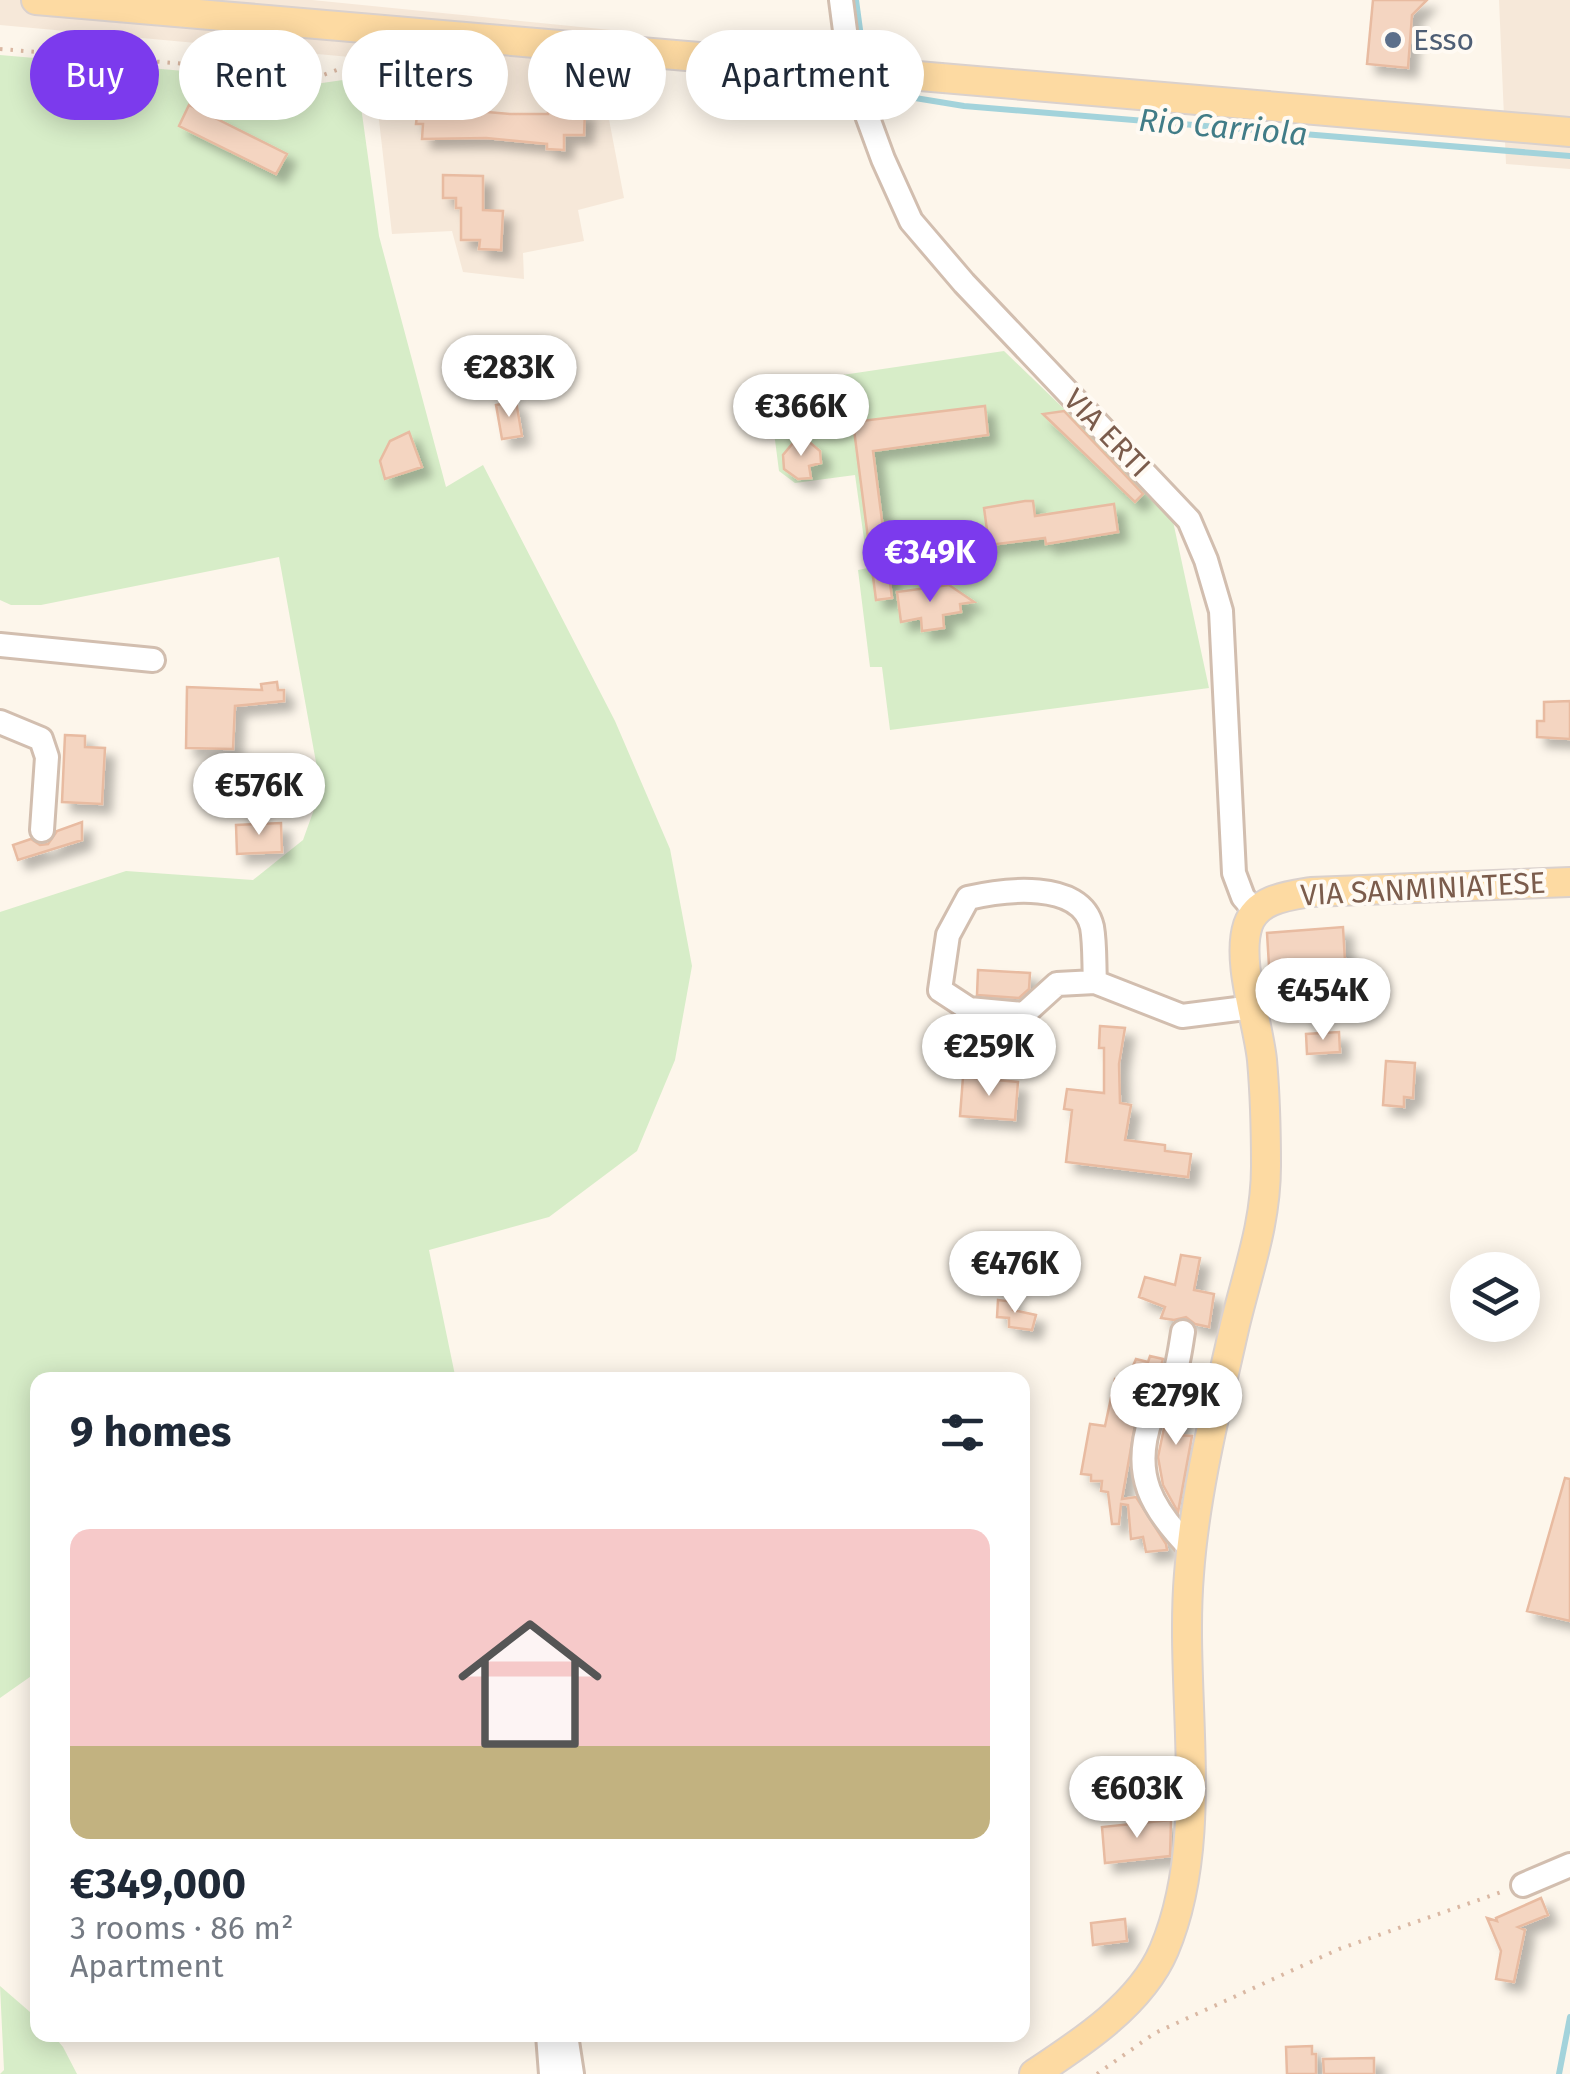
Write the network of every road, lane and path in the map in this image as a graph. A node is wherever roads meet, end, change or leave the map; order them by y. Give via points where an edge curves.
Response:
1 (36, 0) edge
2 (265, 0) edge
3 (841, 0) edge
4 (82, 2) edge
5 (170, 4) edge
6 (322, 25) junction
7 (845, 30) edge
8 (0, 50) edge
9 (686, 56) edge
10 (342, 68) edge
11 (924, 76) edge
12 (869, 120) edge
13 (1570, 132) edge
14 (0, 645) edge
15 (153, 660) dead end
16 (0, 722) edge
17 (42, 830) dead end
18 (1570, 882) edge
19 (1255, 911) junction
20 (1095, 982) junction
21 (1253, 1007) junction
22 (1183, 1332) dead end
23 (1191, 1549) junction
24 (1570, 1866) edge
25 (1522, 1884) joint
26 (549, 2042) edge
27 (567, 2042) edge
28 (552, 2074) edge
29 (572, 2074) edge
30 (1034, 2074) edge
31 (1097, 2074) edge

1 - 4 main road
2 - 6 main road
3 - 7 street, VIA ERTI
4 - 5 main road
5 - 6 main road
6 - 9 main road
8 - 10 path via 323,76
11 - 13 main road
12 - 19 street, VIA ERTI via 911,220 1190,520 1221,611 1234,873
14 - 15 street
16 - 17 street via 40,739 47,756
18 - 19 main road, VIA SANMINIATESE via 1311,892
19 - 21 main road via 1245,952
20 - 20 street via 1057,984 1024,1014 969,1008 940,990 948,936 968,898 998,891 1036,890 1076,902 1091,924
20 - 21 street via 1182,1016
21 - 23 main road via 1262,1060 1262,1222
22 - 23 street via 1171,1386 1152,1414 1143,1468 1164,1522
23 - 30 main road via 1188,1843 1181,1896 1166,1946 1144,1984
24 - 25 street
25 - 31 path via 1339,1949 1155,2033
26 - 28 street
27 - 29 street

